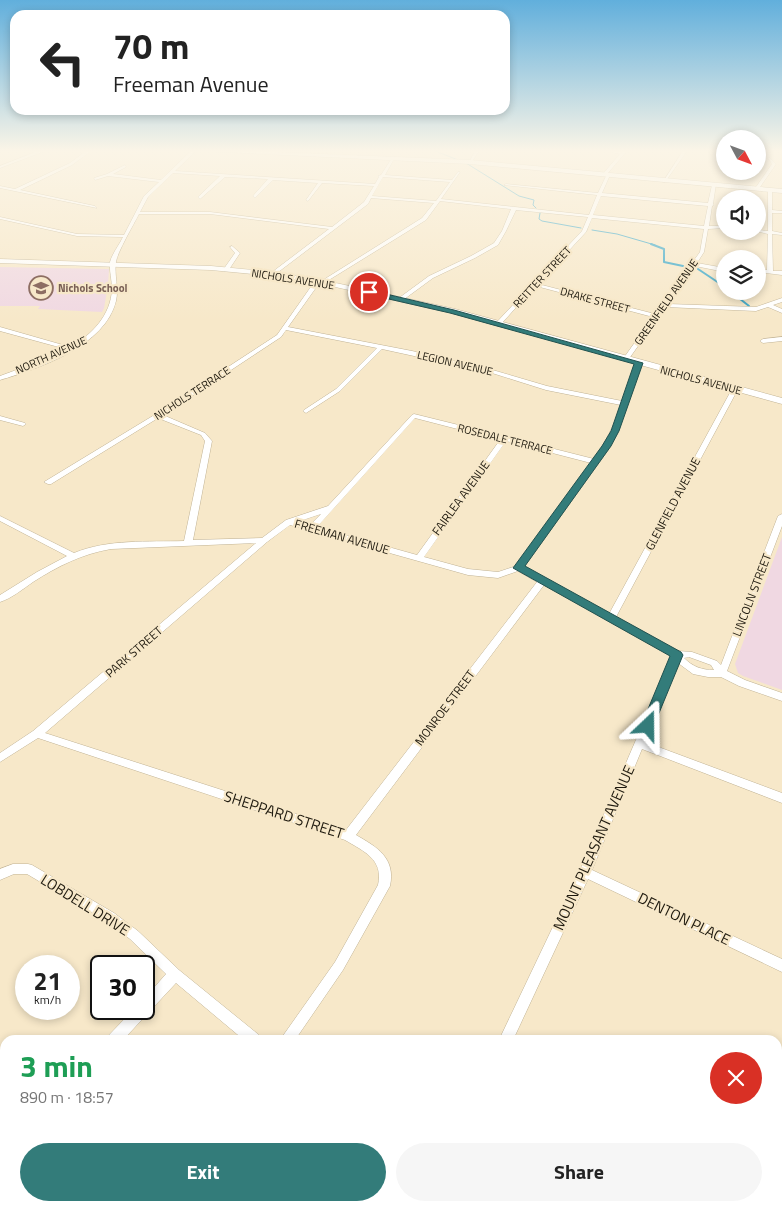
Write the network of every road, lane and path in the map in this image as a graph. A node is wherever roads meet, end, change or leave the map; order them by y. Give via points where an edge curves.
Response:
1 (140, 208) edge
2 (360, 208) edge
3 (432, 208) edge
4 (509, 208) edge
5 (514, 208) junction
6 (595, 208) edge
7 (712, 208) edge
8 (770, 208) edge
9 (770, 211) junction
10 (782, 212) edge
11 (137, 213) junction
12 (592, 216) junction
13 (0, 218) edge
14 (708, 227) junction
15 (716, 227) edge
16 (332, 228) junction
17 (766, 232) edge
18 (769, 232) junction
19 (782, 234) edge
20 (126, 236) junction
21 (232, 247) dead end
22 (2, 260) edge
23 (113, 264) junction
24 (693, 264) junction
25 (716, 268) edge
26 (226, 270) junction
27 (766, 272) edge
28 (770, 272) junction
29 (782, 272) edge
30 (273, 274) junction
31 (320, 282) junction
32 (534, 284) junction
33 (401, 299) junction
34 (782, 300) edge
35 (664, 305) junction
36 (769, 305) junction
37 (782, 311) edge
38 (657, 316) junction
39 (498, 324) junction
40 (286, 328) junction
41 (0, 329) edge
42 (782, 339) edge
43 (763, 341) dead end
44 (381, 347) junction
45 (71, 349) junction
46 (626, 359) junction
47 (639, 363) junction
48 (0, 378) edge
49 (735, 389) junction
50 (782, 401) edge
51 (623, 403) junction
52 (306, 410) dead end
53 (158, 415) junction
54 (0, 418) edge
55 (23, 424) dead end
56 (505, 438) junction
57 (595, 462) junction
58 (48, 482) dead end
59 (330, 508) junction
60 (782, 516) edge
61 (0, 518) edge
62 (289, 522) junction
63 (312, 528) junction
64 (264, 540) junction
65 (188, 543) junction
66 (73, 556) junction
67 (418, 558) junction
68 (519, 568) junction
69 (543, 580) junction
70 (0, 599) edge
71 (611, 618) junction
72 (677, 655) junction
73 (722, 673) junction
74 (782, 697) edge
75 (37, 734) junction
76 (640, 744) junction
77 (0, 758) edge
78 (782, 798) edge
79 (348, 836) junction
80 (585, 872) junction
81 (0, 875) edge
82 (782, 966) edge
83 (175, 974) junction
84 (155, 995) edge
85 (132, 1020) edge
86 (119, 1035) edge
87 (248, 1035) edge
88 (291, 1035) edge
89 (508, 1035) edge

1 - 11 street, NORTH AVENUE
2 - 16 street
3 - 31 street via 424,219
4 - 5 street
5 - 12 street
5 - 33 street via 496,244 431,277
6 - 12 street, REITTER STREET
7 - 14 street, GREENFIELD AVENUE
8 - 9 street
9 - 10 street
9 - 18 street
11 - 16 street via 210,213
11 - 20 street, NORTH AVENUE
12 - 14 street
12 - 32 street, REITTER STREET via 584,231
13 - 20 street via 77,235
14 - 15 street
14 - 24 street, GREENFIELD AVENUE via 702,252
16 - 30 street
17 - 18 street
18 - 19 street
18 - 28 street
20 - 23 street, NORTH AVENUE
21 - 26 street via 238,253
22 - 23 main road, NICHOLS AVENUE
23 - 26 main road, NICHOLS AVENUE
23 - 45 street, NORTH AVENUE via 111,307 92,337
24 - 25 street
24 - 35 street, GREENFIELD AVENUE
26 - 30 main road, NICHOLS AVENUE
27 - 28 street
28 - 29 street
30 - 31 main road, NICHOLS AVENUE
31 - 33 main road, NICHOLS AVENUE
31 - 40 street, NICHOLS TERRACE
32 - 38 street, DRAKE STREET
32 - 39 street, REITTER STREET
33 - 39 main road, NICHOLS AVENUE
34 - 36 street
35 - 36 street via 746,310
35 - 38 street, GREENFIELD AVENUE
36 - 37 street
38 - 46 street, GREENFIELD AVENUE
39 - 46 main road, NICHOLS AVENUE
40 - 44 street, LEGION AVENUE
40 - 53 street, NICHOLS TERRACE
41 - 45 street
42 - 43 street
44 - 51 street, LEGION AVENUE via 494,372 546,388
44 - 52 street via 338,390
45 - 48 street, NORTH AVENUE
46 - 47 main road, NICHOLS AVENUE
47 - 49 main road, NICHOLS AVENUE
47 - 51 street, GREENFIELD AVENUE
49 - 50 main road, NICHOLS AVENUE
49 - 71 street, GLENFIELD AVENUE
51 - 57 street, GREENFIELD AVENUE via 615,431
53 - 58 street, NICHOLS TERRACE
53 - 65 street via 203,434 209,441
54 - 55 street
56 - 57 street, ROSEDALE TERRACE
56 - 59 street, ROSEDALE TERRACE via 414,416
56 - 67 street, FAIRLEA AVENUE
57 - 68 street, GREENFIELD AVENUE
59 - 62 street
59 - 63 street
60 - 73 street, LINCOLN STREET
61 - 66 street
62 - 63 street, FREEMAN AVENUE
62 - 64 street, FREEMAN AVENUE
63 - 67 street, FREEMAN AVENUE
64 - 65 street
64 - 75 street, PARK STREET
65 - 66 street via 103,547
66 - 70 street
67 - 68 street, FREEMAN AVENUE via 479,574 498,575
68 - 69 street
69 - 71 street
69 - 79 street, MONROE STREET
71 - 72 street
72 - 73 street via 684,665 708,676
72 - 76 street, MOUNT PLEASANT AVENUE
73 - 74 street
75 - 77 street, PARK STREET
75 - 79 street, SHEPPARD STREET
76 - 78 street
76 - 80 street, MOUNT PLEASANT AVENUE
79 - 88 street, SHEPPARD STREET via 383,861 388,877 339,966
80 - 82 street, DENTON PLACE
80 - 89 street, MOUNT PLEASANT AVENUE
81 - 83 street, LOBDELL DRIVE via 13,869 28,870 110,917
83 - 84 street
83 - 87 street, LOBDELL DRIVE
85 - 86 street

